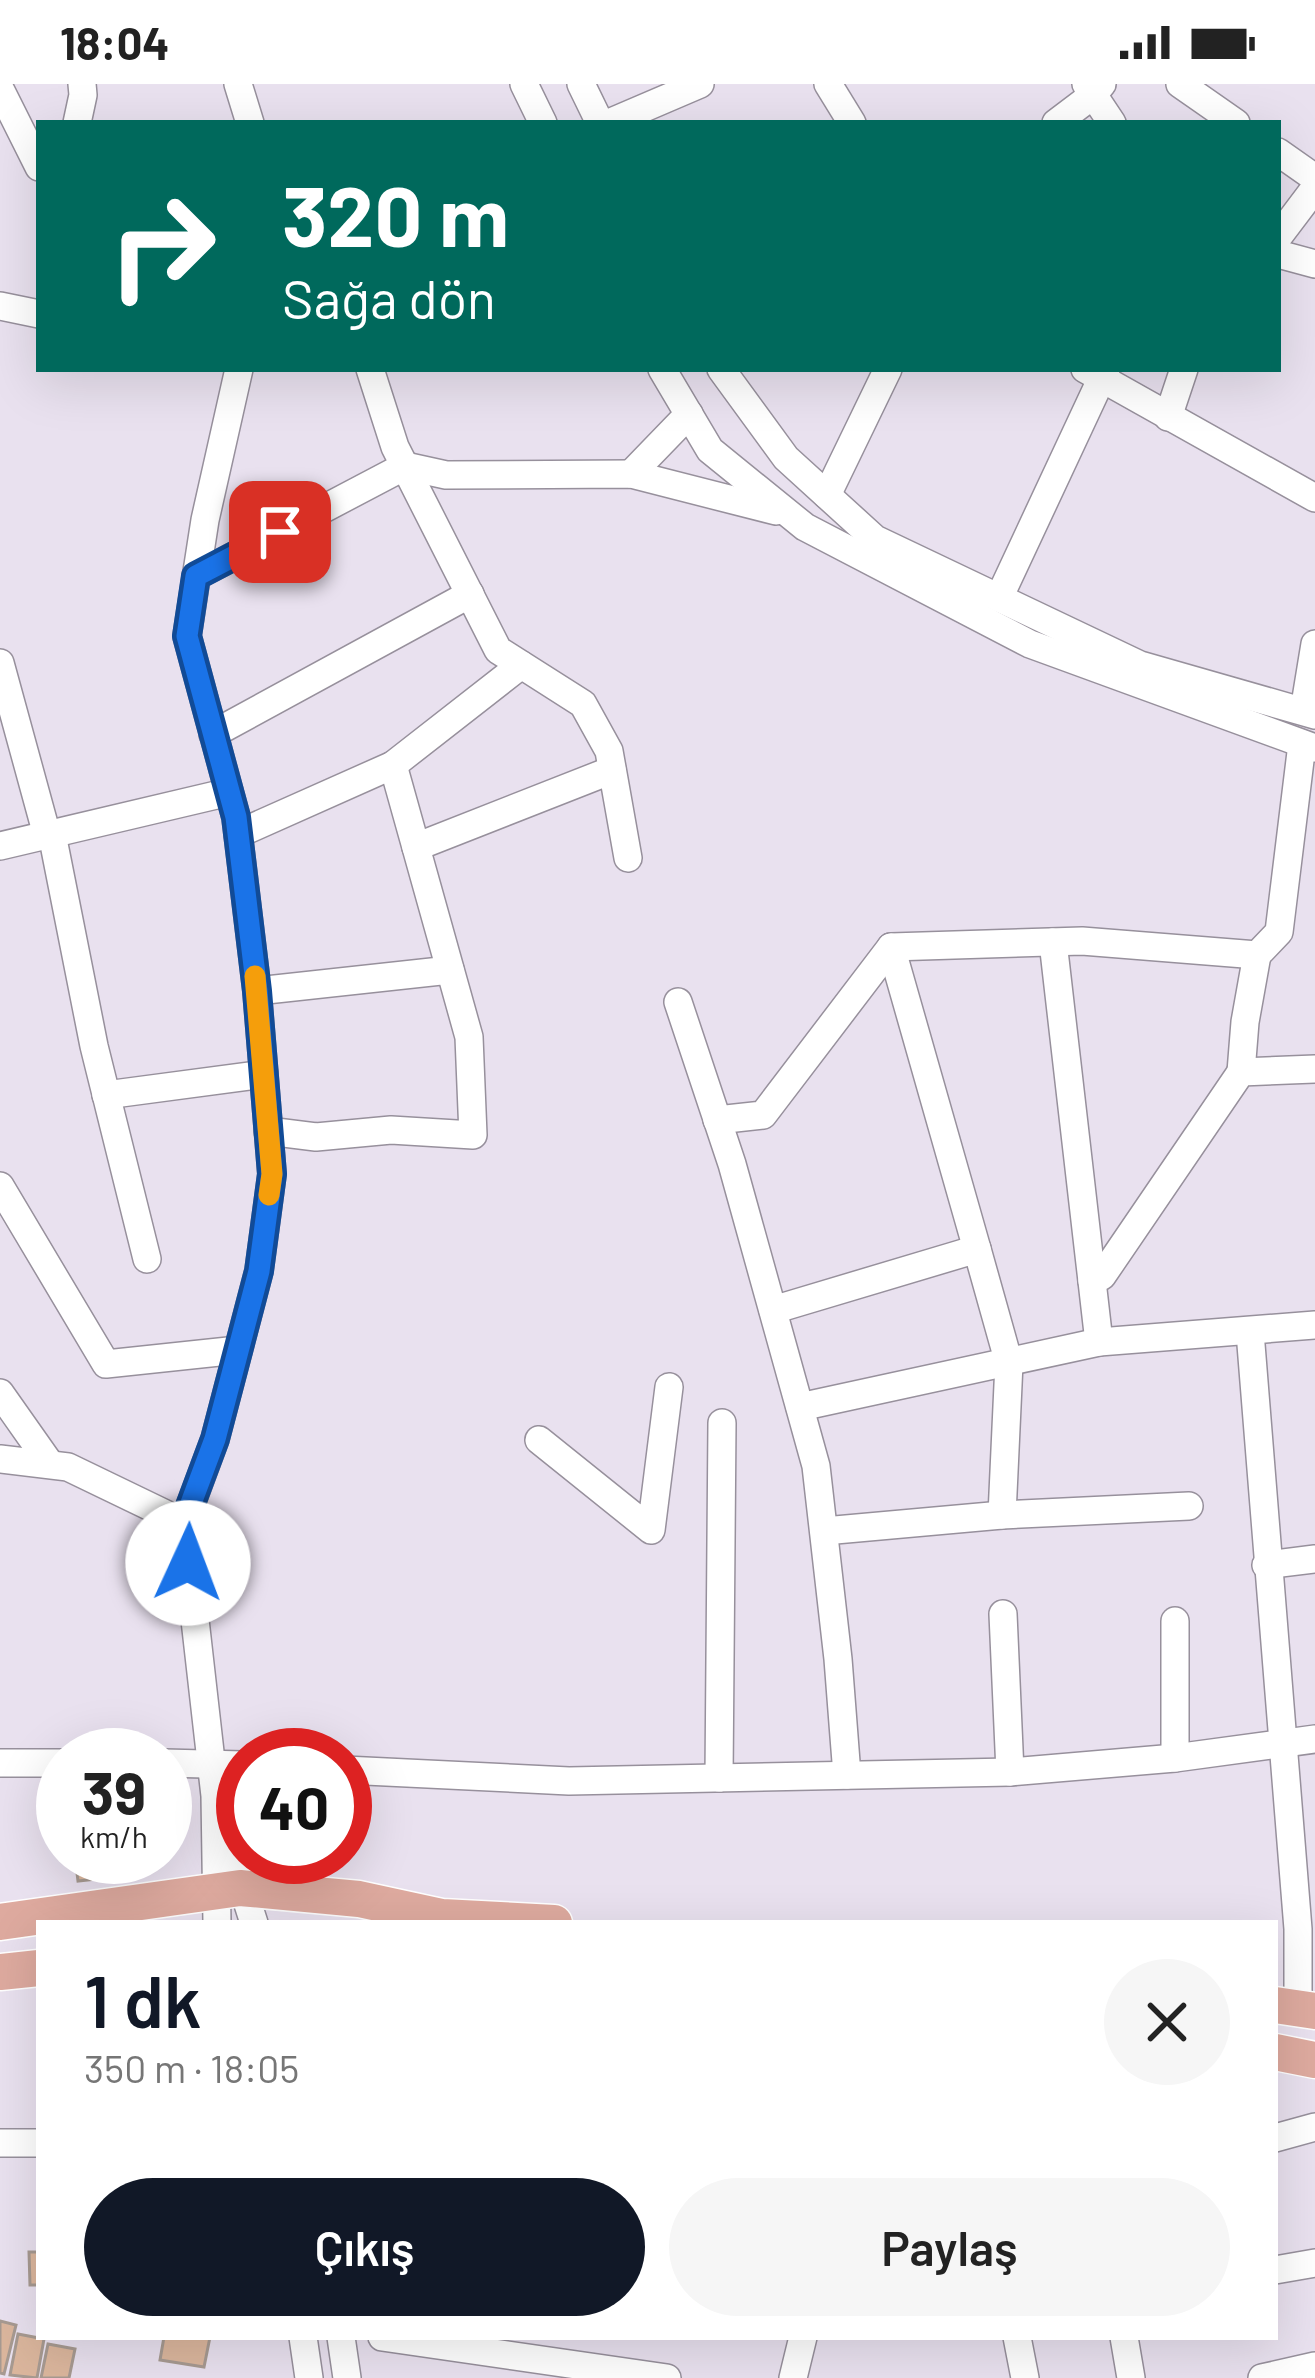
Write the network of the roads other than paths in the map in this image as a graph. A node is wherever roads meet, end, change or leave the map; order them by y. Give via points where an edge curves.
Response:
1 (82, 84) edge
2 (238, 84) edge
3 (524, 84) edge
4 (581, 84) edge
5 (700, 84) edge
6 (828, 84) edge
7 (1180, 84) edge
8 (1094, 88) edge
9 (0, 89) edge
10 (77, 120) edge
11 (249, 120) edge
12 (542, 120) edge
13 (602, 120) edge
14 (611, 120) edge
15 (850, 120) edge
16 (1059, 120) edge
17 (1110, 120) edge
18 (1232, 120) edge
19 (1281, 155) edge
20 (36, 161) edge
21 (1315, 183) edge
22 (1281, 233) edge
23 (1281, 255) edge
24 (1315, 264) edge
25 (0, 306) edge
26 (36, 313) edge
27 (238, 372) edge
28 (371, 372) edge
29 (664, 372) edge
30 (724, 372) edge
31 (887, 372) edge
32 (1098, 372) edge
33 (1183, 372) edge
34 (689, 414) junction
35 (1168, 417) junction
36 (405, 466) junction
37 (631, 474) junction
38 (827, 495) junction
39 (1315, 498) edge
40 (786, 514) junction
41 (196, 576) junction
42 (470, 594) junction
43 (999, 598) junction
44 (1315, 644) edge
45 (0, 663) edge
46 (520, 664) junction
47 (1309, 713) edge
48 (213, 734) junction
49 (1308, 746) edge
50 (393, 764) junction
51 (613, 770) junction
52 (229, 792) junction
53 (238, 834) junction
54 (50, 835) junction
55 (0, 846) edge
56 (416, 847) junction
57 (628, 857) dead end
58 (1053, 942) junction
59 (891, 947) junction
60 (1257, 955) junction
61 (450, 970) junction
62 (257, 991) junction
63 (678, 1002) dead end
64 (1315, 1070) edge
65 (1241, 1072) junction
66 (264, 1074) junction
67 (106, 1095) junction
68 (717, 1120) junction
69 (268, 1131) junction
70 (0, 1186) edge
71 (977, 1250) junction
72 (147, 1258) dead end
73 (1092, 1281) junction
74 (773, 1310) junction
75 (1315, 1325) edge
76 (1250, 1332) junction
77 (1099, 1342) junction
78 (238, 1350) junction
79 (1010, 1363) junction
80 (669, 1387) dead end
81 (0, 1393) edge
82 (800, 1407) junction
83 (722, 1423) dead end
84 (539, 1440) dead end
85 (0, 1459) edge
86 (50, 1465) junction
87 (1190, 1506) dead end
88 (1002, 1515) junction
89 (184, 1522) junction
90 (824, 1531) junction
91 (1315, 1559) edge
92 (1266, 1565) junction
93 (1004, 1614) dead end
94 (1175, 1621) dead end
95 (1315, 1738) edge
96 (1281, 1743) junction
97 (1174, 1758) junction
98 (0, 1763) edge
99 (36, 1763) edge
100 (192, 1763) edge
101 (211, 1763) junction
102 (216, 1763) edge
103 (372, 1771) edge
104 (1010, 1772) junction
105 (847, 1775) junction
106 (718, 1778) junction
107 (224, 1900) edge
108 (250, 1920) edge
109 (498, 1920) edge
110 (0, 1922) edge
111 (36, 1968) edge
112 (0, 1972) edge
113 (1296, 2008) edge
114 (1278, 2053) edge
115 (1315, 2060) edge
116 (1315, 2126) edge
117 (1278, 2137) edge
118 (0, 2143) edge
119 (36, 2143) edge
120 (1315, 2263) edge
121 (1278, 2269) edge
122 (303, 2340) edge
123 (341, 2340) edge
124 (401, 2340) edge
125 (802, 2340) edge
126 (1018, 2340) edge
127 (1125, 2340) edge
128 (1315, 2366) edge
129 (617, 2374) edge
130 (309, 2378) edge
131 (347, 2378) edge
132 (667, 2378) edge
133 (793, 2378) edge
134 (1025, 2378) edge
135 (1131, 2378) edge
136 (1262, 2378) edge

1 - 10 street
2 - 11 street
3 - 12 street
4 - 13 street
5 - 14 street
6 - 15 street
7 - 18 street
8 - 16 street
8 - 17 street
9 - 20 street
19 - 21 street
21 - 22 street
23 - 24 street
25 - 26 street
27 - 41 street
28 - 36 street
29 - 34 street
30 - 38 street via 786,458
31 - 38 street
32 - 35 street
32 - 43 street
33 - 35 street
34 - 37 street
34 - 40 street via 710,450
35 - 39 street
36 - 37 street via 446,475
36 - 41 street
36 - 42 street
37 - 40 street
38 - 43 street via 875,539
40 - 49 street via 1030,644
41 - 48 street via 187,636
42 - 46 street via 498,650
42 - 48 street
43 - 47 street via 1140,665
44 - 47 street
45 - 54 street
46 - 50 street
46 - 51 street via 583,704
48 - 52 street
49 - 60 street via 1279,932
50 - 53 street
50 - 56 street
51 - 56 street
51 - 57 street
52 - 53 street
52 - 54 street
53 - 62 street
54 - 55 street
54 - 67 street
56 - 61 street
58 - 59 street
58 - 60 street
58 - 73 street
59 - 68 street via 763,1115
59 - 71 street
60 - 65 street
61 - 62 street
61 - 69 street via 469,1037 473,1135
62 - 66 street
63 - 68 street
64 - 65 street
65 - 73 street
66 - 67 street
66 - 69 street
67 - 72 street
68 - 74 street
69 - 78 street via 272,1174 259,1271
70 - 78 street via 106,1364
71 - 74 street
71 - 79 street
73 - 77 street
74 - 82 street
75 - 76 street
76 - 77 street
76 - 92 street
77 - 79 street
78 - 89 street
79 - 82 street
79 - 88 street
80 - 84 street via 651,1530
81 - 86 street
82 - 90 street
83 - 106 street
85 - 86 street
86 - 89 street
87 - 88 street
88 - 90 street
89 - 101 street
90 - 105 street
91 - 92 street
92 - 96 street
93 - 104 street
94 - 97 street
95 - 96 street
96 - 97 street
96 - 113 street via 1298,1929
97 - 104 street
98 - 99 street
100 - 101 street
101 - 102 street
101 - 107 street
103 - 106 street
104 - 105 street
105 - 106 street
107 - 108 street
107 - 109 main road via 358,1899
107 - 110 main road
111 - 112 main road
114 - 115 main road
116 - 117 street
118 - 119 street
120 - 121 street
122 - 130 street
123 - 131 street
124 - 129 street
125 - 133 street
126 - 134 street
127 - 135 street
128 - 136 street
129 - 132 street

